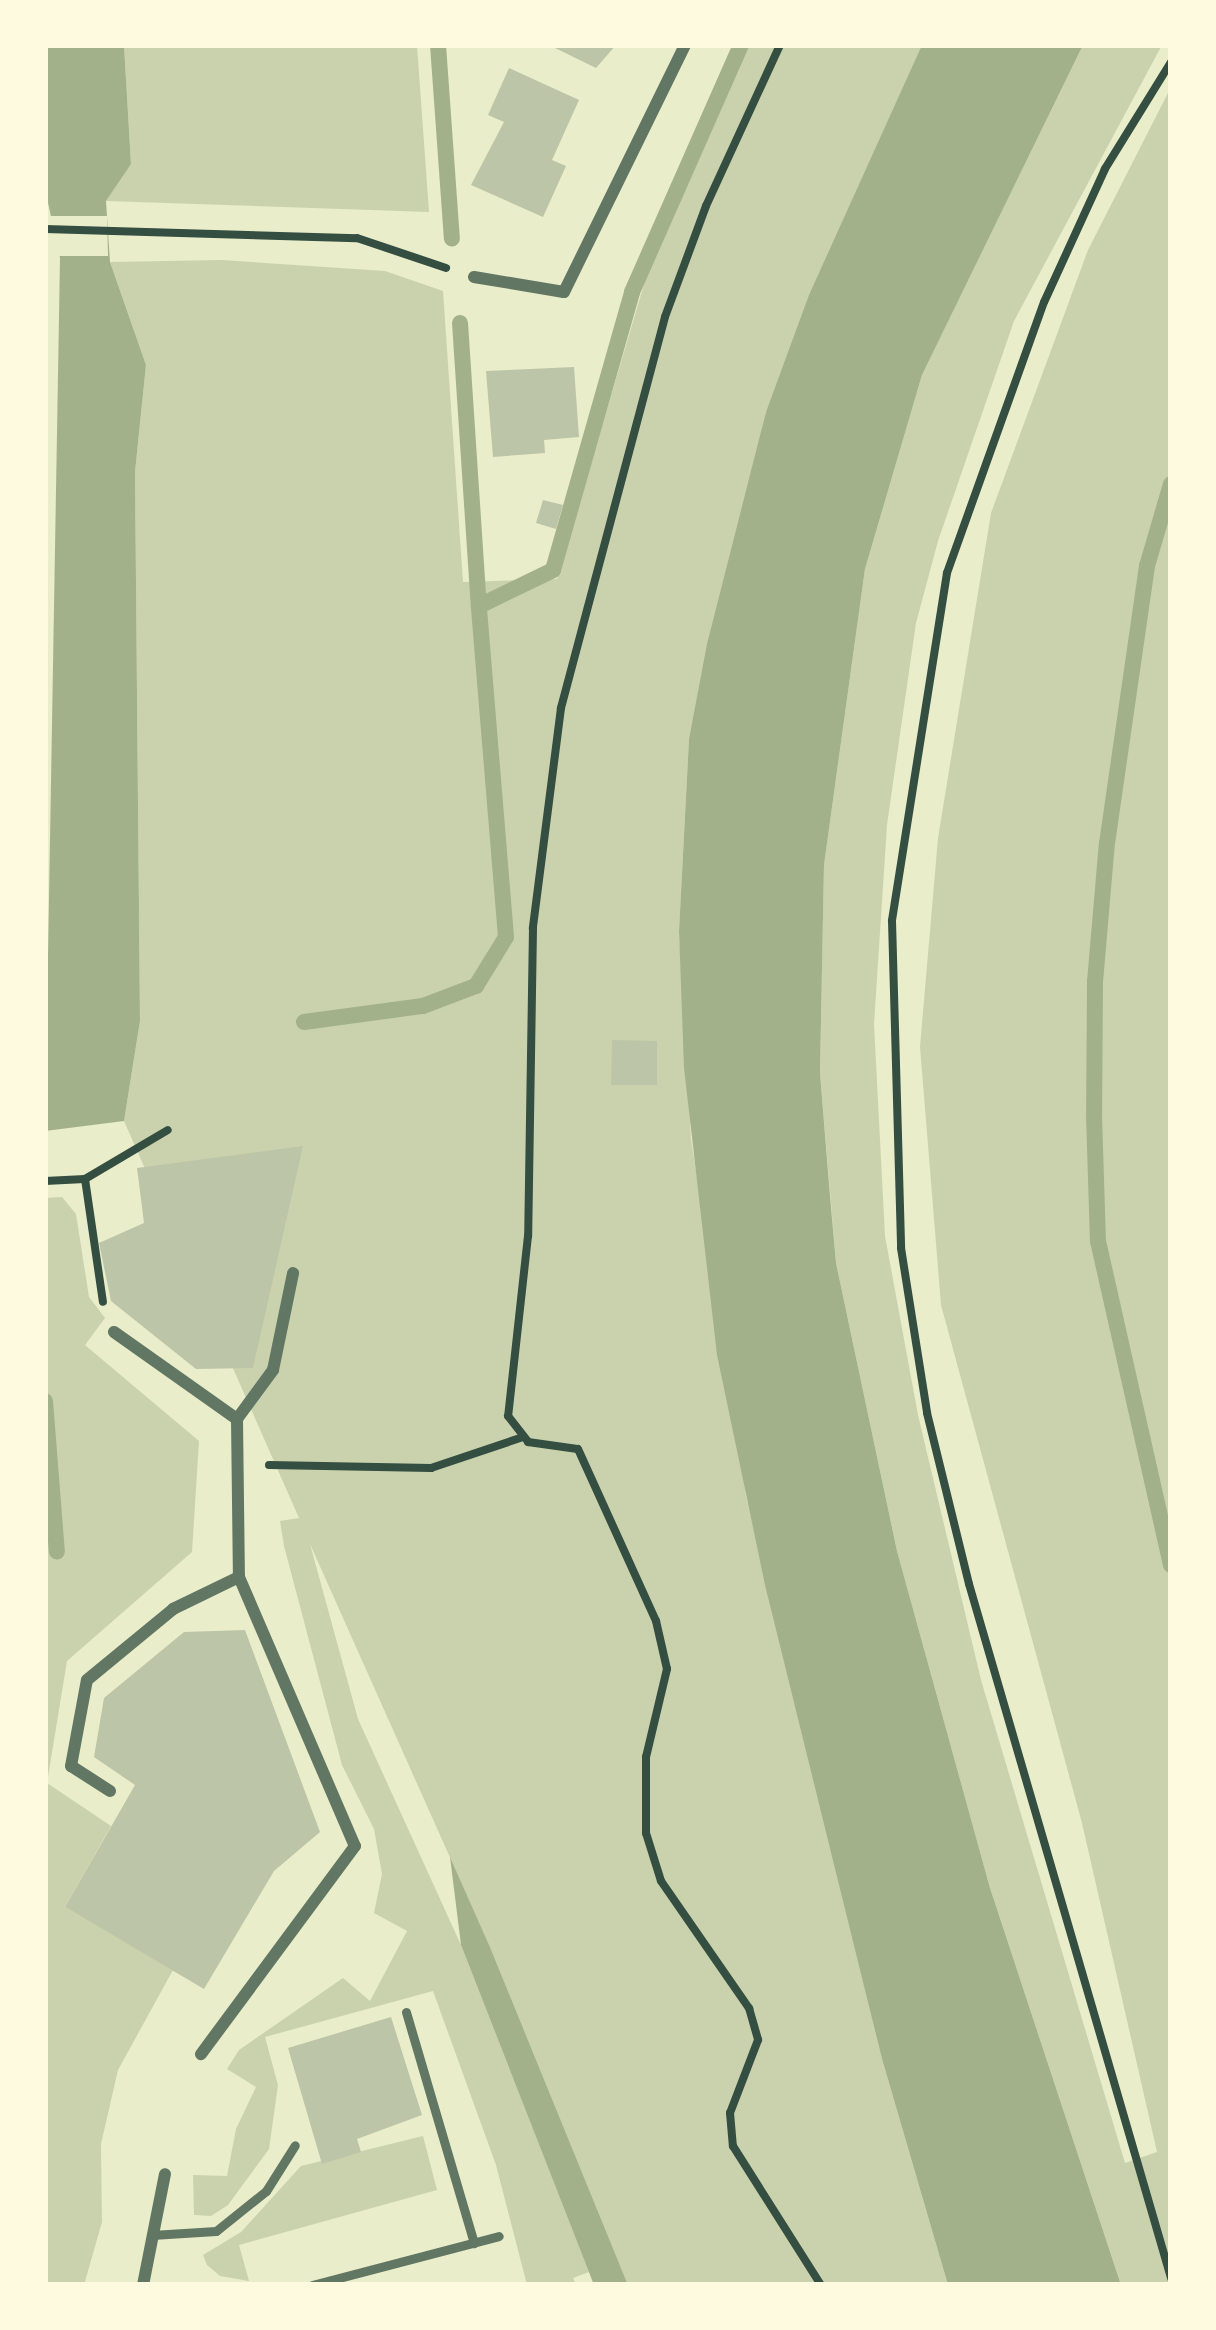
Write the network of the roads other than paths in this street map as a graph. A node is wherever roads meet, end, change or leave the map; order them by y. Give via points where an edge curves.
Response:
1 (686, 45) edge
2 (474, 278) road end
3 (292, 1273) dead end
4 (114, 1332) road end
5 (237, 1419) junction
6 (239, 1577) junction
7 (110, 1791) dead end
8 (406, 2012) dead end
9 (201, 2054) dead end
10 (295, 2145) dead end
11 (165, 2174) dead end
12 (152, 2235) junction
13 (499, 2236) dead end
14 (474, 2242) junction
15 (143, 2285) edge
16 (312, 2285) edge

1 - 2 street via 564,292
3 - 5 street via 273,1370
4 - 5 street
5 - 6 street
6 - 7 street via 173,1610 86,1680 70,1766
6 - 9 street via 355,1846
8 - 14 lane
10 - 12 lane via 266,2191 216,2231
11 - 12 street
12 - 15 street
13 - 14 lane
14 - 16 lane

